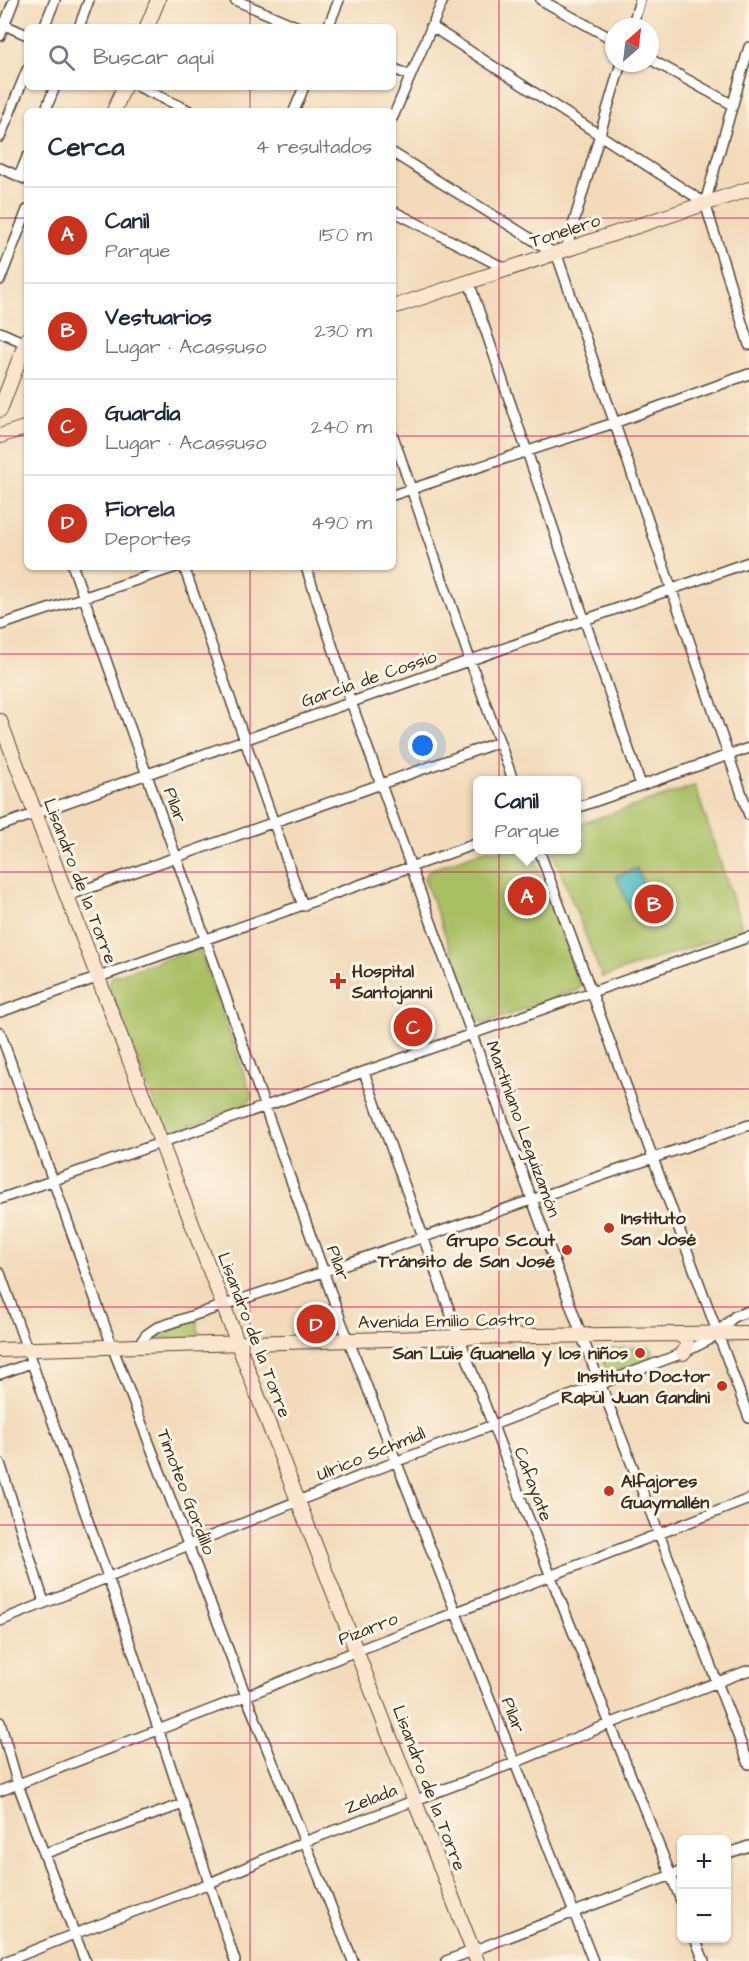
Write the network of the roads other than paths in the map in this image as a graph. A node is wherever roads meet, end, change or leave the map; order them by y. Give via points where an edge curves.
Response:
1 (14, 0) edge
2 (55, 0) edge
3 (89, 0) edge
4 (158, 0) edge
5 (235, 0) edge
6 (339, 0) edge
7 (443, 0) edge
8 (541, 0) edge
9 (640, 0) edge
10 (557, 4) edge
11 (635, 18) edge
12 (2, 24) edge
13 (45, 24) edge
14 (80, 24) edge
15 (148, 24) edge
16 (291, 24) edge
17 (329, 24) edge
18 (431, 26) junction
19 (24, 34) edge
20 (605, 34) edge
21 (0, 36) edge
22 (749, 47) edge
23 (659, 64) edge
24 (396, 69) edge
25 (618, 72) edge
26 (410, 76) junction
27 (24, 77) edge
28 (54, 90) edge
29 (122, 90) edge
30 (145, 90) edge
31 (303, 90) edge
32 (733, 105) junction
33 (46, 108) edge
34 (115, 108) edge
35 (184, 108) edge
36 (295, 108) edge
37 (396, 110) edge
38 (600, 136) junction
39 (0, 137) edge
40 (396, 155) edge
41 (0, 168) edge
42 (23, 179) edge
43 (749, 189) edge
44 (705, 203) junction
45 (396, 213) edge
46 (24, 218) edge
47 (560, 251) junction
48 (506, 269) junction
49 (0, 280) edge
50 (469, 282) junction
51 (396, 306) edge
52 (0, 332) edge
53 (24, 341) edge
54 (749, 345) edge
55 (24, 347) edge
56 (749, 374) edge
57 (0, 410) edge
58 (614, 423) junction
59 (24, 430) edge
60 (0, 436) edge
61 (396, 444) edge
62 (526, 452) junction
63 (412, 489) junction
64 (396, 494) edge
65 (749, 562) edge
66 (74, 570) edge
67 (167, 570) edge
68 (185, 570) edge
69 (307, 570) edge
70 (671, 589) junction
71 (84, 598) junction
72 (584, 620) junction
73 (0, 625) edge
74 (470, 660) junction
75 (351, 702) junction
76 (0, 721) edge
77 (244, 740) junction
78 (499, 742) junction
79 (749, 748) edge
80 (728, 755) junction
81 (146, 775) junction
82 (512, 776) edge
83 (381, 783) junction
84 (641, 785) junction
85 (581, 806) edge
86 (36, 814) junction
87 (749, 814) edge
88 (273, 821) junction
89 (0, 826) edge
90 (473, 844) edge
91 (541, 854) edge
92 (176, 858) junction
93 (411, 867) junction
94 (67, 896) junction
95 (303, 906) junction
96 (749, 937) edge
97 (205, 940) junction
98 (97, 977) junction
99 (590, 992) junction
100 (0, 1012) edge
101 (0, 1032) edge
102 (471, 1034) junction
103 (364, 1072) junction
104 (263, 1106) junction
105 (749, 1125) edge
106 (161, 1143) junction
107 (651, 1158) junction
108 (53, 1181) junction
109 (0, 1199) edge
110 (531, 1199) junction
111 (423, 1237) junction
112 (324, 1272) junction
113 (0, 1273) edge
114 (223, 1305) junction
115 (749, 1311) edge
116 (749, 1333) edge
117 (717, 1334) junction
118 (679, 1335) junction
119 (459, 1337) junction
120 (582, 1337) junction
121 (349, 1341) junction
122 (238, 1344) junction
123 (112, 1346) junction
124 (138, 1346) junction
125 (0, 1350) edge
126 (683, 1353) junction
127 (29, 1356) junction
128 (0, 1374) edge
129 (601, 1384) junction
130 (749, 1418) edge
131 (492, 1424) junction
132 (395, 1462) junction
133 (0, 1463) edge
134 (749, 1499) edge
135 (298, 1501) junction
136 (660, 1535) junction
137 (189, 1544) junction
138 (108, 1577) junction
139 (551, 1577) junction
140 (44, 1602) junction
141 (456, 1612) junction
142 (0, 1621) edge
143 (356, 1651) junction
144 (749, 1670) edge
145 (717, 1683) junction
146 (246, 1696) junction
147 (0, 1722) edge
148 (609, 1724) junction
149 (157, 1729) junction
150 (514, 1763) junction
151 (749, 1764) edge
152 (18, 1785) junction
153 (0, 1791) edge
154 (414, 1800) junction
155 (183, 1804) junction
156 (304, 1842) junction
157 (749, 1846) edge
158 (731, 1852) edge
159 (43, 1854) junction
160 (677, 1873) edge
161 (671, 1875) junction
162 (210, 1883) junction
163 (677, 1892) edge
164 (574, 1911) junction
165 (74, 1934) junction
166 (697, 1943) edge
167 (475, 1956) edge
168 (7, 1961) edge
169 (85, 1961) edge
170 (235, 1961) edge
171 (353, 1961) edge
172 (446, 1961) edge
173 (593, 1961) edge
174 (704, 1961) edge

1 - 12 street
2 - 13 street
3 - 14 street
4 - 15 street
5 - 16 street
6 - 17 street
7 - 18 street
8 - 10 street
9 - 11 street
10 - 20 street
12 - 19 street
12 - 21 street
18 - 26 street
18 - 38 street
22 - 32 street
23 - 32 street
24 - 26 street
25 - 38 street
26 - 37 street
27 - 39 street
28 - 33 street
29 - 34 street
30 - 35 street
31 - 36 street
32 - 44 street
38 - 44 street
38 - 47 street
40 - 47 street
41 - 42 street
43 - 44 street, Tonelero
44 - 47 street, Tonelero
44 - 54 street
45 - 48 street
46 - 49 street
47 - 48 street, Tonelero
47 - 58 street via 559,261
48 - 50 street, Tonelero
50 - 51 street, Tonelero
50 - 62 street
52 - 53 street
55 - 57 street
56 - 58 street
58 - 62 street
58 - 70 street
59 - 60 street
61 - 63 street
62 - 63 street
62 - 72 street
63 - 64 street
63 - 74 street
65 - 70 street, García de Cossio
66 - 71 street, Pilar
67 - 71 street
68 - 77 street
69 - 75 street, Martiniano Leguizamón
70 - 72 street, García de Cossio
70 - 80 street
71 - 73 street
71 - 81 street, Pilar
72 - 74 street, García de Cossio
72 - 84 street
74 - 75 street, García de Cossio
74 - 78 street
75 - 77 street, García de Cossio
75 - 83 street, Martiniano Leguizamón
76 - 86 street, Lisandro de la Torre
77 - 81 street, García de Cossio
77 - 88 street
78 - 82 street
78 - 83 street
79 - 80 street
80 - 84 street
80 - 87 street
81 - 86 street, García de Cossio
81 - 92 street, Pilar
83 - 88 street
83 - 93 street, Martiniano Leguizamón
84 - 85 street
86 - 89 street, García de Cossio
86 - 94 street, Lisandro de la Torre
88 - 92 street
88 - 95 street
90 - 93 street
91 - 99 street
92 - 94 street
92 - 97 street, Pilar
93 - 95 street
93 - 102 street, Martiniano Leguizamón
94 - 98 street, Lisandro de la Torre
95 - 97 street
96 - 99 street
97 - 98 street
97 - 104 street, Pilar
98 - 100 street
98 - 106 street, Lisandro de la Torre
99 - 102 street
99 - 107 street
101 - 108 street, Timoteo Gordillo
102 - 103 street
102 - 110 street, Martiniano Leguizamón
103 - 104 street
103 - 111 street, Cafayate
104 - 106 street
104 - 112 street, Pilar
105 - 107 street
106 - 108 street
106 - 114 street, Lisandro de la Torre
107 - 110 street
107 - 117 street
108 - 109 street
108 - 123 street, Timoteo Gordillo
110 - 111 street
110 - 120 street, Martiniano Leguizamón
111 - 112 street
111 - 119 street, Cafayate
112 - 114 street
112 - 121 street, Pilar
113 - 127 street
114 - 122 street, Lisandro de la Torre
114 - 124 street via 156,1328
115 - 117 street, Ulrico Schmidl via 735,1316
116 - 117 street, Avenida Emilio Castro
117 - 118 street, Avenida Emilio Castro
117 - 126 street, Ulrico Schmidl
117 - 130 street
118 - 120 street, Avenida Emilio Castro
118 - 126 street via 687,1342
119 - 120 street, Avenida Emilio Castro
119 - 121 street, Avenida Emilio Castro
119 - 131 street, Cafayate
120 - 129 street, Martiniano Leguizamón
121 - 122 street, Avenida Emilio Castro
121 - 132 street, Pilar
122 - 124 street, Avenida Emilio Castro
122 - 135 street, Lisandro de la Torre
123 - 124 street, Avenida Emilio Castro
123 - 127 street, Avenida Emilio Castro
123 - 137 street, Timoteo Gordillo
125 - 127 street, Avenida Emilio Castro
126 - 129 street, Ulrico Schmidl
127 - 128 street
127 - 138 street
129 - 131 street, Ulrico Schmidl
129 - 136 street, Martiniano Leguizamón
131 - 132 street, Ulrico Schmidl
131 - 139 street, Cafayate
132 - 135 street, Ulrico Schmidl
132 - 141 street, Pilar
133 - 140 street
134 - 136 street, Pizarro
135 - 137 street, Ulrico Schmidl
135 - 143 street, Lisandro de la Torre
136 - 139 street, Pizarro
136 - 145 street, Martiniano Leguizamón
137 - 138 street, Ulrico Schmidl
137 - 146 street, Timoteo Gordillo
138 - 140 street, Ulrico Schmidl
138 - 149 street
139 - 141 street, Pizarro
139 - 148 street, Cafayate
140 - 142 street, Ulrico Schmidl
141 - 143 street, Pizarro
141 - 150 street, Pilar
143 - 146 street, Pizarro
143 - 154 street, Lisandro de la Torre
144 - 145 street, Zelada
145 - 148 street, Zelada
145 - 151 street, Martiniano Leguizamón
146 - 149 street, Pizarro
146 - 156 street, Timoteo Gordillo
147 - 152 street
148 - 150 street, Zelada
148 - 161 street, Cafayate
149 - 152 street, Pizarro
149 - 155 street
150 - 154 street, Zelada
150 - 164 street, Pilar
152 - 153 street, Pizarro
152 - 159 street
154 - 156 street, Zelada
154 - 167 street, Lisandro de la Torre
155 - 159 street
155 - 162 street
156 - 162 street, Zelada
156 - 171 street, Timoteo Gordillo
157 - 158 street
159 - 165 street
160 - 161 street
161 - 163 street, Cafayate
161 - 164 street
162 - 165 street, Zelada
162 - 170 street
164 - 167 street
164 - 173 street, Pilar
165 - 168 street, Zelada
165 - 169 street
166 - 174 street
167 - 172 street

